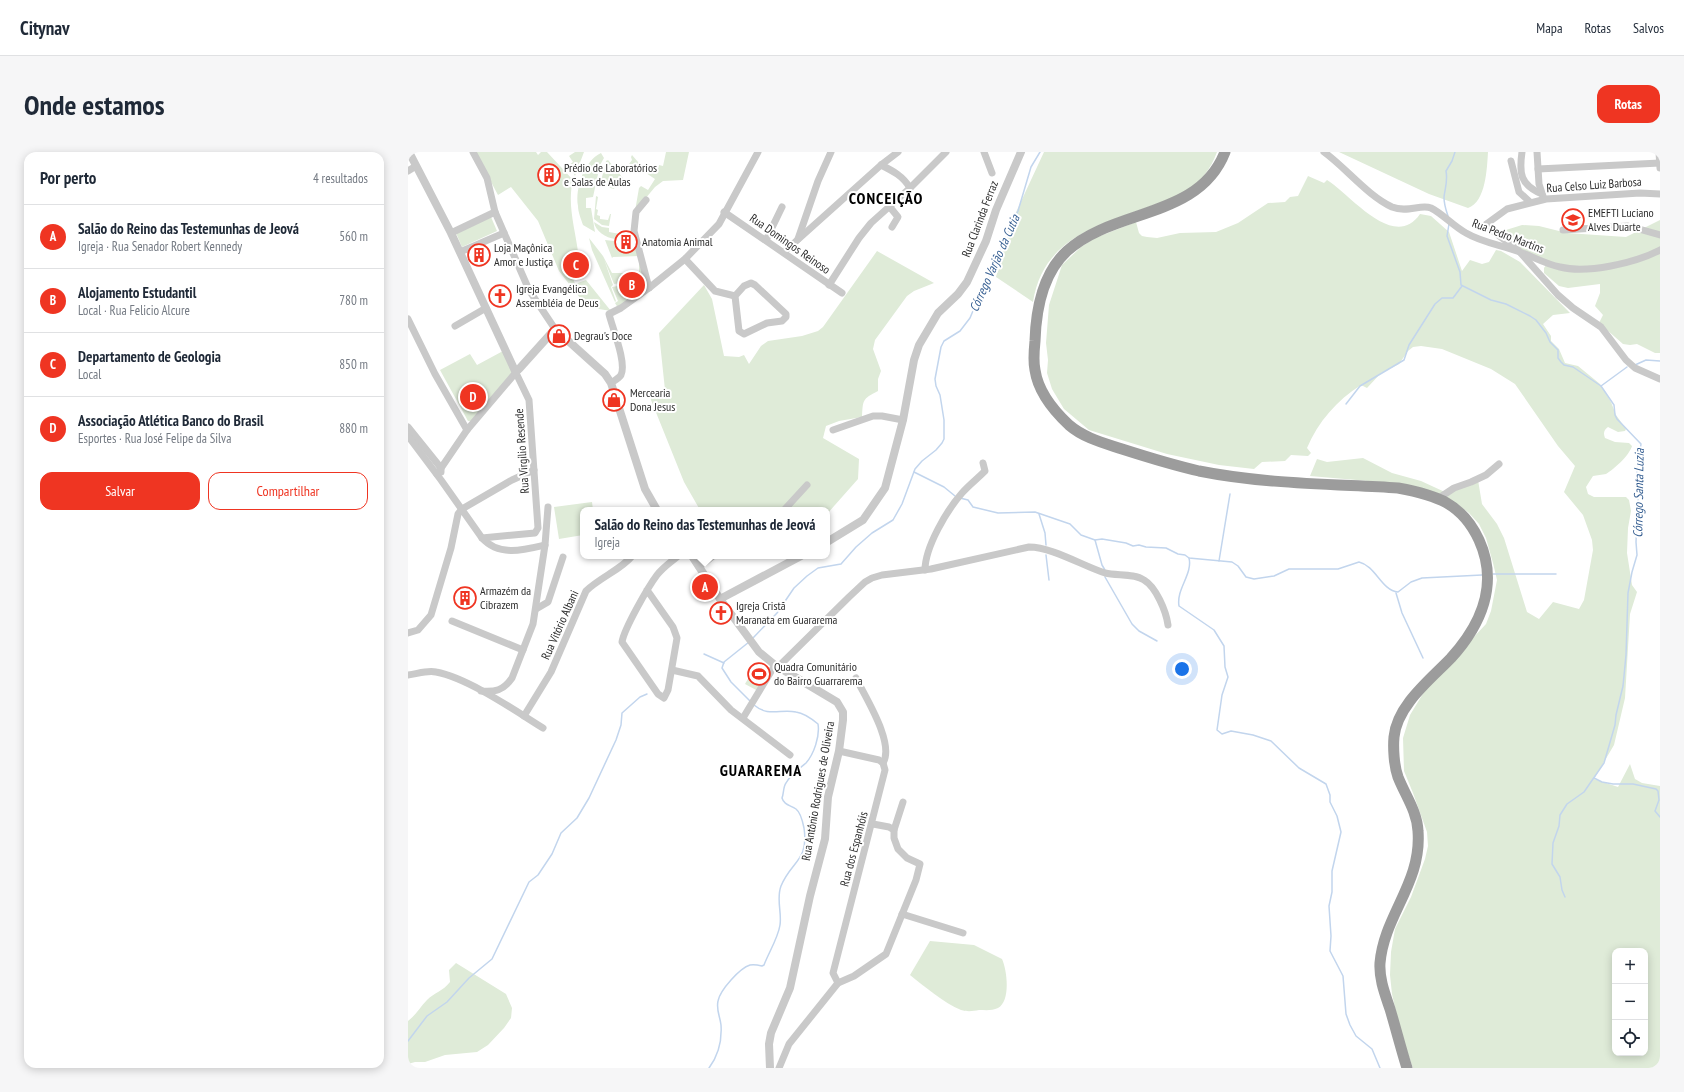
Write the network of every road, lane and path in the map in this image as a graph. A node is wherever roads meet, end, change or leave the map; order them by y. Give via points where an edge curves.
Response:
1 (409, 152) edge
2 (473, 152) edge
3 (758, 152) edge
4 (831, 152) edge
5 (898, 152) edge
6 (946, 152) edge
7 (984, 152) edge
8 (1021, 152) edge
9 (1226, 152) edge
10 (1324, 152) edge
11 (1522, 152) edge
12 (1537, 152) edge
13 (1659, 152) edge
14 (1511, 161) dead end
15 (881, 165) junction
16 (1660, 165) edge
17 (416, 166) junction
18 (1538, 169) junction
19 (408, 171) edge
20 (992, 173) dead end
21 (910, 188) junction
22 (1660, 194) edge
23 (1544, 196) junction
24 (646, 200) dead end
25 (1530, 202) junction
26 (888, 206) junction
27 (782, 207) dead end
28 (495, 212) junction
29 (724, 212) junction
30 (892, 227) dead end
31 (1562, 230) dead end
32 (451, 233) junction
33 (504, 233) junction
34 (1660, 235) edge
35 (798, 239) junction
36 (766, 240) junction
37 (1660, 250) edge
38 (1519, 251) junction
39 (460, 252) junction
40 (784, 252) junction
41 (685, 259) junction
42 (829, 285) junction
43 (649, 288) junction
44 (842, 293) dead end
45 (735, 296) junction
46 (486, 308) junction
47 (408, 319) edge
48 (455, 326) dead end
49 (555, 329) junction
50 (517, 371) junction
51 (1660, 379) edge
52 (611, 383) junction
53 (902, 420) junction
54 (408, 427) edge
55 (467, 430) junction
56 (833, 430) dead end
57 (408, 436) edge
58 (983, 464) dead end
59 (1499, 464) dead end
60 (534, 470) junction
61 (440, 474) junction
62 (807, 485) dead end
63 (1439, 498) junction
64 (548, 507) dead end
65 (655, 507) edge
66 (787, 507) edge
67 (462, 509) junction
68 (482, 538) junction
69 (830, 540) edge
70 (545, 545) junction
71 (563, 557) dead end
72 (629, 559) edge
73 (674, 559) edge
74 (694, 559) edge
75 (709, 559) edge
76 (794, 559) edge
77 (699, 567) junction
78 (925, 570) junction
79 (647, 590) junction
80 (720, 599) junction
81 (536, 609) junction
82 (452, 621) dead end
83 (1168, 625) dead end
84 (408, 633) edge
85 (523, 650) junction
86 (776, 666) junction
87 (672, 670) junction
88 (408, 676) edge
89 (856, 678) dead end
90 (481, 691) junction
91 (524, 716) junction
92 (744, 718) junction
93 (543, 728) dead end
94 (839, 751) junction
95 (790, 754) dead end
96 (883, 763) junction
97 (903, 802) dead end
98 (873, 824) junction
99 (894, 830) junction
100 (902, 914) junction
101 (963, 933) dead end
102 (838, 983) junction
103 (770, 1068) edge
104 (779, 1068) edge
105 (1407, 1068) edge

1 - 17 street
2 - 28 street via 487,178
3 - 29 street
4 - 35 street via 818,180
5 - 15 street
6 - 21 street
7 - 20 street
8 - 53 street, Rua Clarinda Ferraz via 967,282 938,313 919,345
9 - 63 highway via 1209,180 1191,193 1164,208 1089,236 1066,252 1052,270 1043,290 1035,332 1034,370 1045,397 1070,425 1088,437 1130,452 1199,471 1258,479 1398,488
10 - 38 street, Rua Pedro Martins via 1377,198 1391,206 1399,210 1430,208 1477,238
11 - 23 street via 1522,178 1530,188
12 - 18 street
13 - 16 street
14 - 25 street via 1519,192
15 - 21 street via 904,178
15 - 35 street
16 - 18 street
17 - 19 street
17 - 32 street
18 - 23 street
21 - 26 street
22 - 23 street, Rua Celso Luiz Barbosa
23 - 25 street, Rua Celso Luiz Barbosa
24 - 43 street via 636,212 634,231
25 - 38 street, Rua Celso Luiz Barbosa via 1507,209 1485,224
26 - 30 street via 898,217
26 - 42 street via 859,238
27 - 36 street
28 - 32 street
28 - 33 street
29 - 36 street, Rua Domingos Reinoso
29 - 41 street via 719,224
31 - 34 street via 1628,226
32 - 39 street
33 - 39 street
33 - 49 street via 529,290
35 - 40 street
36 - 40 street, Rua Domingos Reinoso
37 - 38 street, Rua Pedro Martins via 1636,259 1582,270 1558,267
38 - 51 street via 1558,295 1601,327 1626,360 1635,368
39 - 46 street
40 - 42 street, Rua Domingos Reinoso
41 - 43 street
41 - 45 street via 715,291
42 - 44 street, Rua Domingos Reinoso
43 - 52 street via 609,314 622,360 620,376
45 - 45 street via 739,331 744,334 767,323 782,321 786,317 786,314 751,283
46 - 48 street
46 - 50 street
47 - 55 street
49 - 50 street
49 - 52 street
50 - 55 street
50 - 60 street, Rua Virgílio Resende via 529,400
52 - 65 street via 645,488
53 - 56 street via 872,416
53 - 69 street, Rua Clarinda Ferraz via 885,488 863,520
54 - 61 street
55 - 61 street
57 - 61 street
58 - 78 street via 984,471 958,497 930,544
59 - 63 street via 1486,475 1454,488
60 - 67 street
60 - 68 street, Rua Virgílio Resende via 537,531
61 - 67 street
62 - 66 street
63 - 105 highway via 1454,507 1474,529 1488,572 1480,616 1455,652 1410,701 1394,736 1398,775 1414,811 1418,848 1417,862 1387,935 1380,963 1380,975
64 - 70 street
67 - 68 street
67 - 84 street via 458,514 451,548 431,614 418,630
68 - 70 street via 493,547 506,550 519,551
70 - 81 street
71 - 81 street via 548,602
72 - 91 street, Rua Vitório Albani via 586,591 551,672
73 - 79 street via 662,569
74 - 77 street, Rua Antônio Rodrigues de Oliveira
75 - 77 street
76 - 80 street
77 - 80 street, Rua Antônio Rodrigues de Oliveira
78 - 83 street via 1036,547 1106,573 1143,579 1163,606
78 - 86 street via 882,575 865,582
79 - 87 street via 676,634
79 - 87 street via 622,642 658,694 664,698 667,695
80 - 86 street, Rua Antônio Rodrigues de Oliveira via 747,638
81 - 85 street
82 - 85 street
85 - 90 street via 508,684 495,692
86 - 92 street
86 - 94 street, Rua Antônio Rodrigues de Oliveira via 837,702 843,712
87 - 92 street via 698,676 731,710
88 - 90 street via 435,672
89 - 96 street, Rua dos Espanhóis via 884,736 887,752
90 - 91 street
91 - 93 street
92 - 95 street
94 - 96 street
94 - 103 street, Rua Antônio Rodrigues de Oliveira via 828,797 824,844 792,980 771,1033
96 - 98 street, Rua dos Espanhóis via 885,770
97 - 99 street
98 - 99 street
98 - 102 street, Rua dos Espanhóis via 833,974
99 - 100 street via 898,849 907,858 920,864
100 - 101 street
100 - 102 street via 886,954 854,976
102 - 104 street via 789,1044

